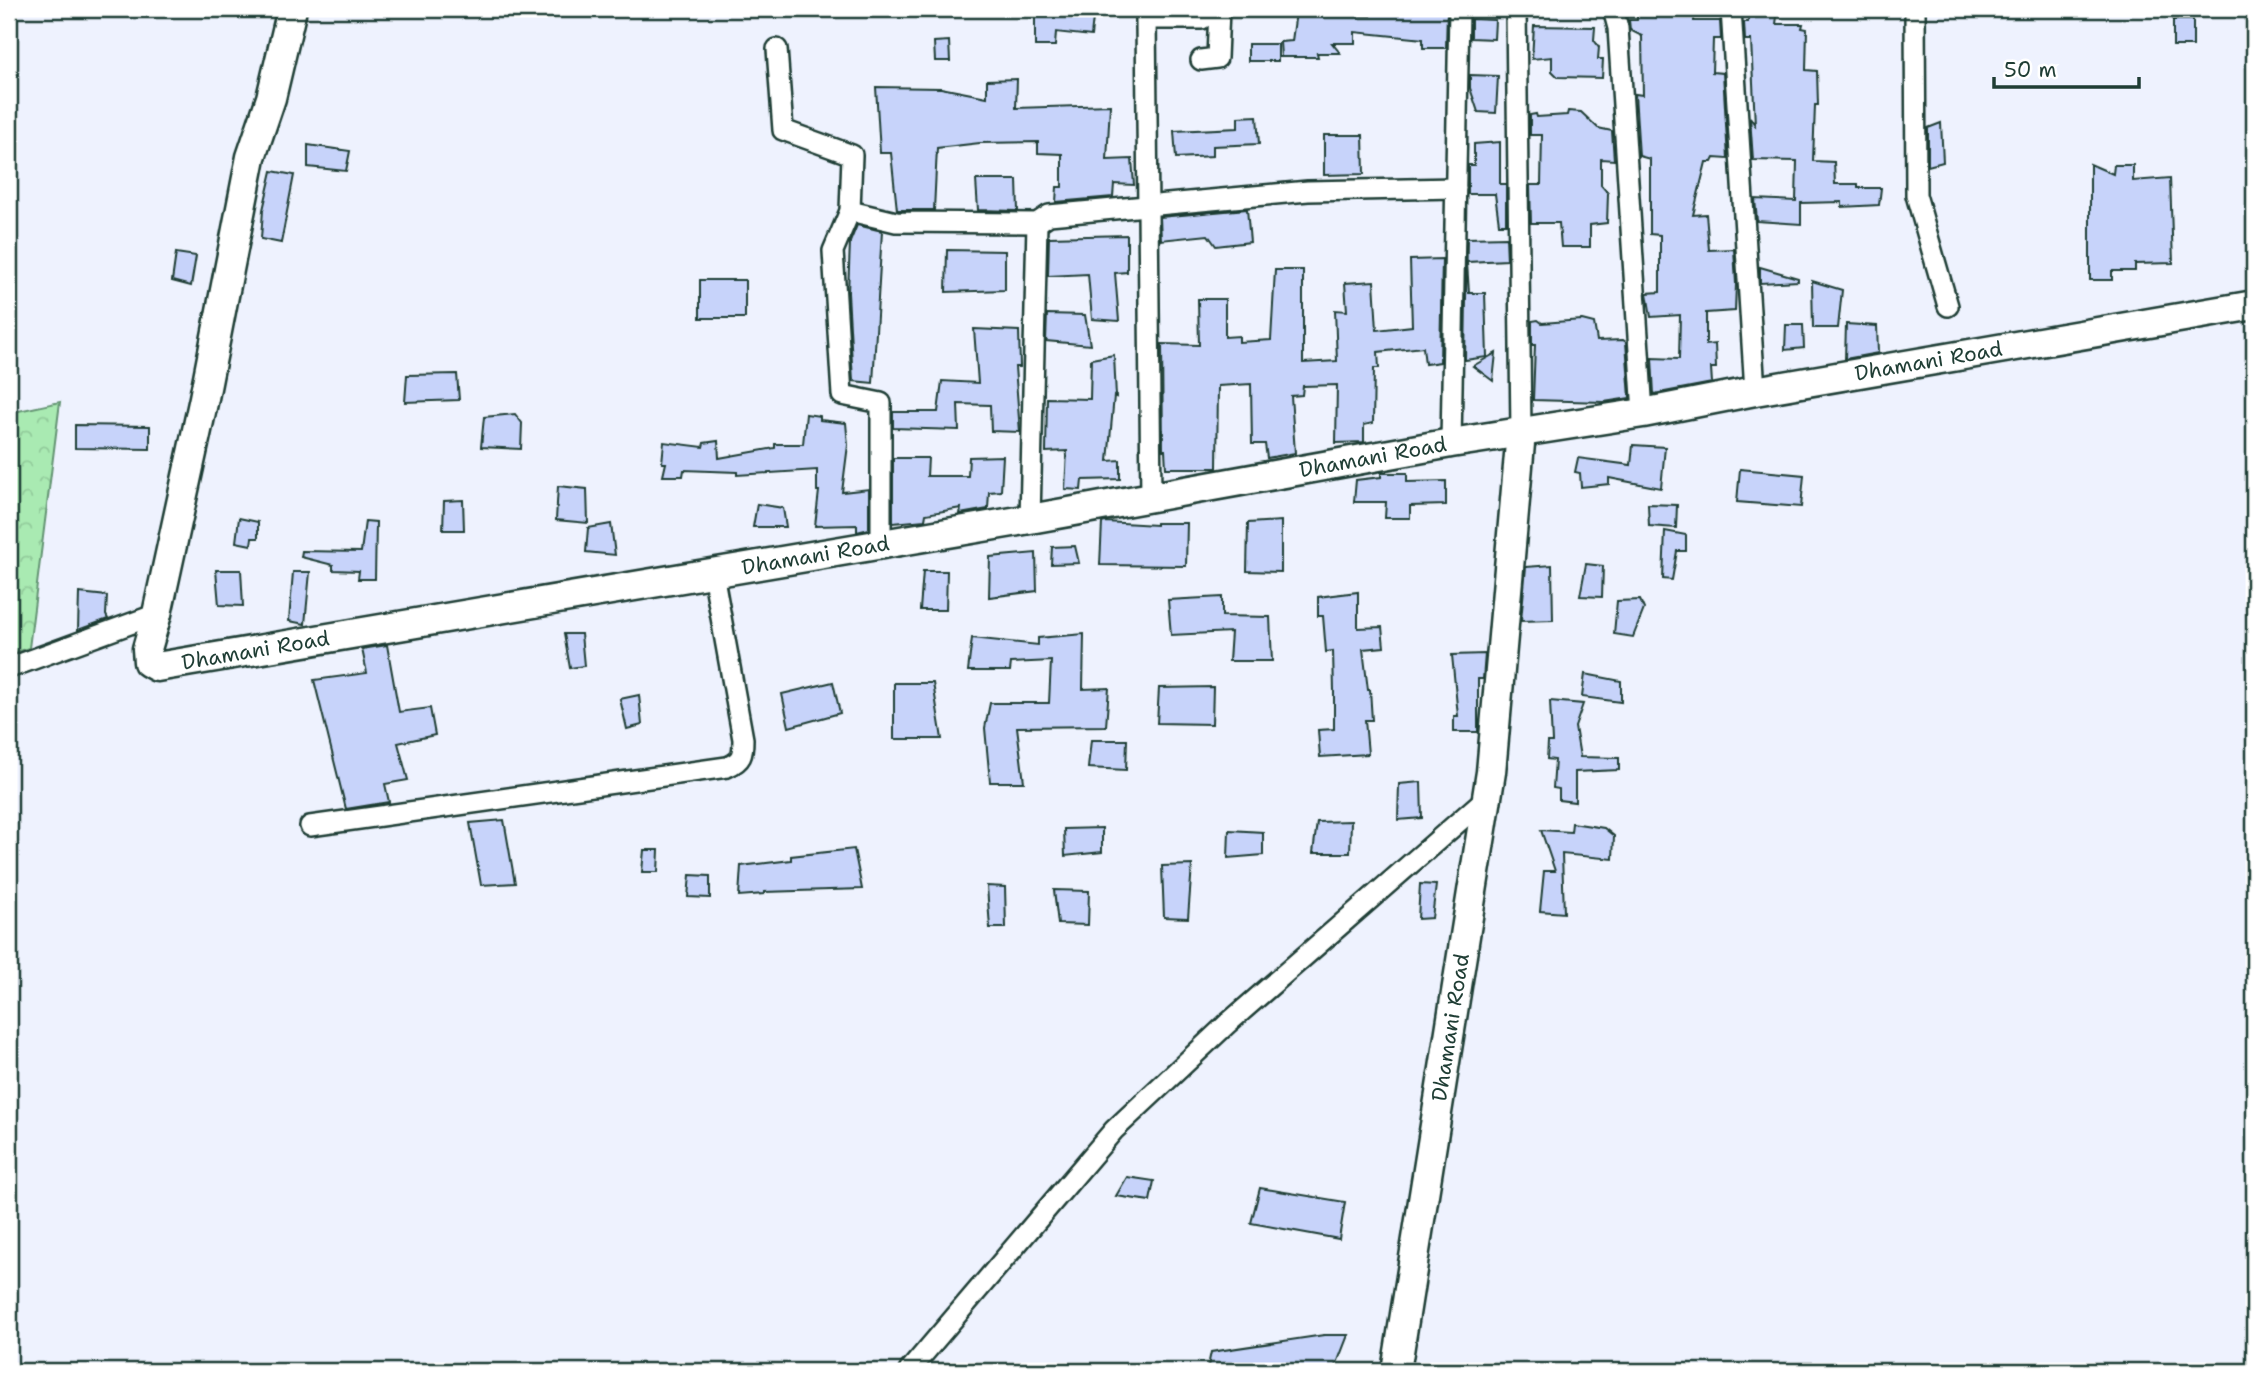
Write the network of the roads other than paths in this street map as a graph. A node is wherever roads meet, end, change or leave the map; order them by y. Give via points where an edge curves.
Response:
1 (292, 9) edge
2 (1217, 9) edge
3 (1459, 9) edge
4 (1516, 9) edge
5 (1613, 9) edge
6 (1731, 9) edge
7 (1915, 9) edge
8 (1145, 14) edge
9 (777, 49) dead end
10 (1201, 60) dead end
11 (1456, 188) junction
12 (1148, 207) junction
13 (850, 211) junction
14 (1037, 223) junction
15 (2254, 305) edge
16 (1948, 306) dead end
17 (1755, 391) junction
18 (1643, 413) junction
19 (1521, 432) junction
20 (1451, 443) junction
21 (1151, 498) junction
22 (1030, 519) junction
23 (881, 544) junction
24 (713, 573) junction
25 (156, 620) junction
26 (9, 668) edge
27 (1486, 798) junction
28 (310, 826) dead end
29 (909, 1371) edge
30 (1396, 1371) edge

1 - 25 main road via 251,157
2 - 8 street via 1202,19
2 - 10 street via 1217,58
3 - 11 street
4 - 19 street
5 - 18 street via 1618,28
6 - 17 street
7 - 16 street via 1916,195
8 - 12 street
9 - 13 street via 783,130 852,155
11 - 12 street via 1308,191
11 - 20 street
12 - 14 street via 1049,215
12 - 21 street
13 - 14 street via 896,222
13 - 23 street via 833,251 842,395 881,403
14 - 22 street
15 - 17 main road, Dhamani Road
17 - 18 main road, Dhamani Road
18 - 19 main road, Dhamani Road
19 - 20 main road, Dhamani Road
19 - 27 main road, Dhamani Road
20 - 21 main road, Dhamani Road
21 - 22 main road, Dhamani Road
22 - 23 main road, Dhamani Road
23 - 24 main road, Dhamani Road
24 - 25 main road, Dhamani Road via 164,667 151,665 146,656
24 - 28 street via 743,739 738,763
25 - 26 street
27 - 29 street via 1227,1024 1114,1130
27 - 30 main road, Dhamani Road

